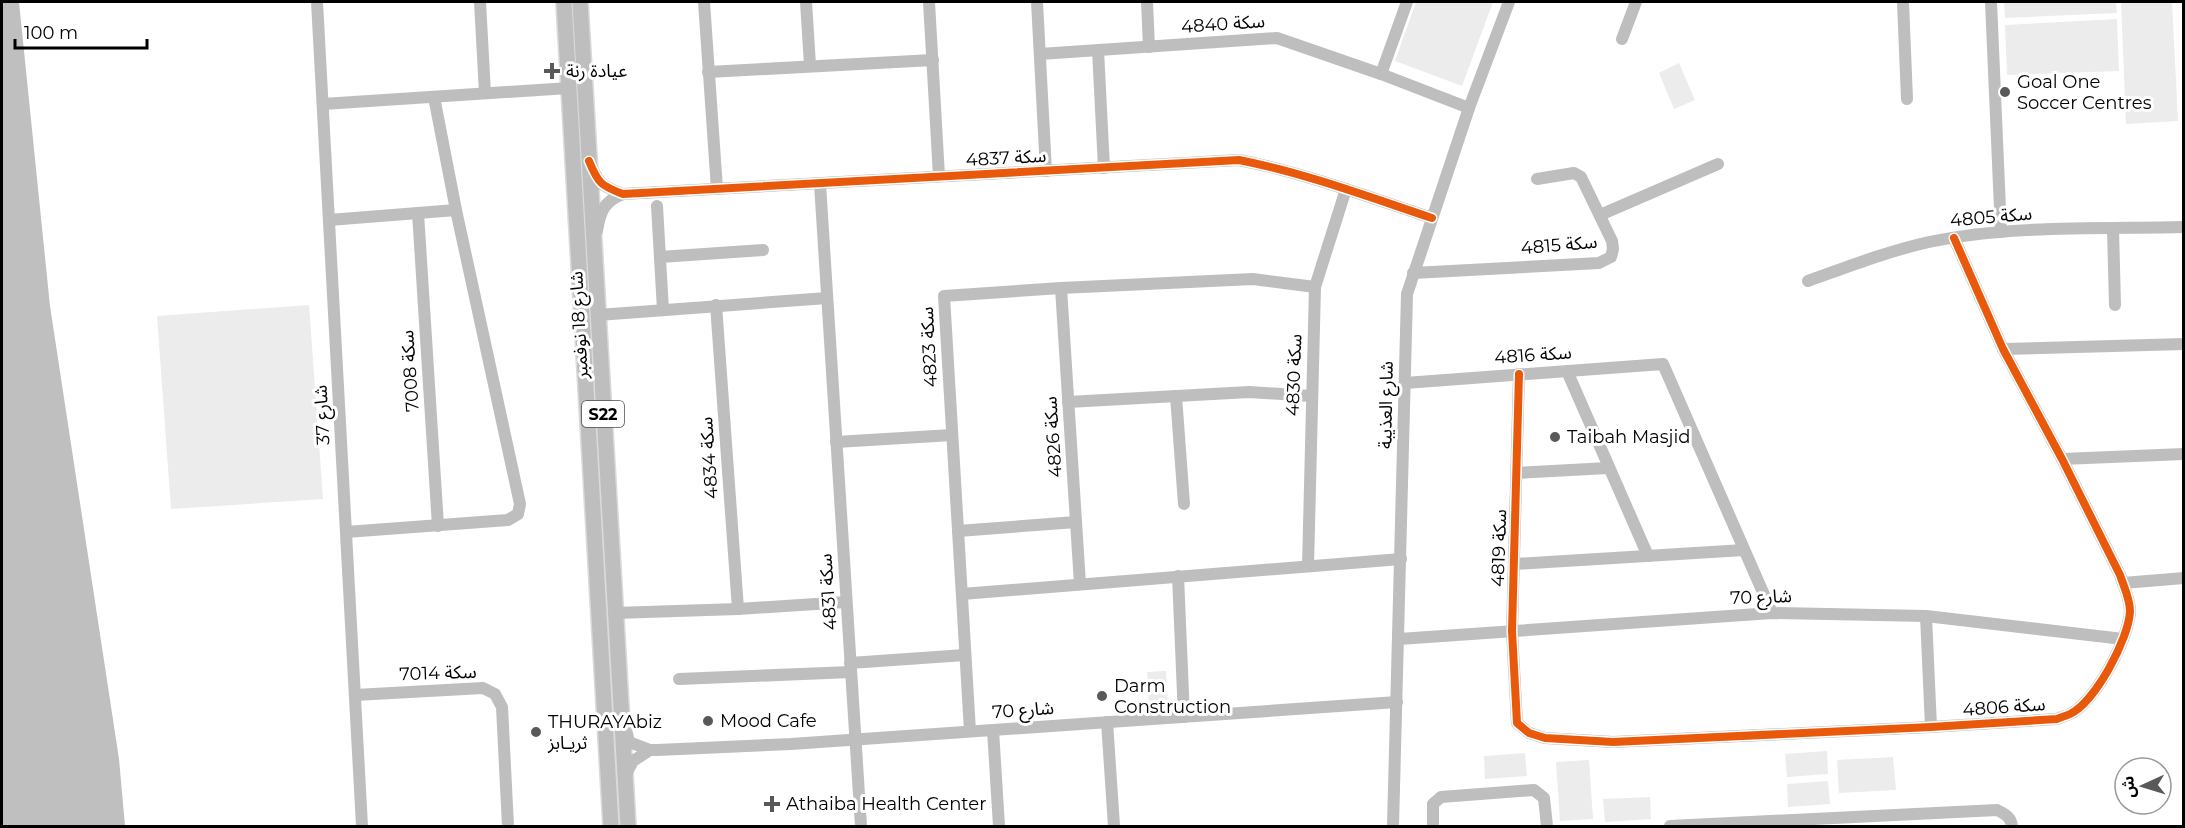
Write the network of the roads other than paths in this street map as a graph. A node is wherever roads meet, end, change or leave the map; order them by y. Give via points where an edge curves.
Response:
1 (317, 2) edge
2 (480, 2) edge
3 (564, 2) edge
4 (580, 2) edge
5 (704, 2) edge
6 (806, 2) edge
7 (929, 2) edge
8 (1037, 2) edge
9 (1147, 2) edge
10 (1407, 2) edge
11 (1509, 2) edge
12 (1636, 2) edge
13 (1904, 2) edge
14 (1991, 2) edge
15 (1622, 39) dead end
16 (1149, 47) junction
17 (1098, 50) junction
18 (1040, 54) junction
19 (933, 60) junction
20 (810, 65) junction
21 (708, 72) junction
22 (1381, 74) junction
23 (569, 88) junction
24 (485, 93) junction
25 (434, 97) junction
26 (1907, 99) dead end
27 (323, 104) junction
28 (1469, 108) junction
29 (589, 161) junction
30 (1718, 164) dead end
31 (1104, 168) junction
32 (1046, 171) junction
33 (939, 176) junction
34 (1537, 179) dead end
35 (820, 184) junction
36 (717, 189) junction
37 (1346, 189) junction
38 (623, 194) junction
39 (657, 206) dead end
40 (456, 210) junction
41 (418, 213) junction
42 (1600, 215) junction
43 (1432, 218) junction
44 (329, 220) junction
45 (2184, 227) edge
46 (2112, 228) junction
47 (2001, 232) junction
48 (1954, 238) junction
49 (595, 242) junction
50 (763, 250) dead end
51 (660, 256) junction
52 (1413, 273) junction
53 (1808, 281) dead end
54 (1315, 287) junction
55 (1061, 288) junction
56 (827, 298) junction
57 (716, 305) junction
58 (2115, 305) dead end
59 (663, 310) junction
60 (598, 315) junction
61 (2184, 344) edge
62 (2003, 349) junction
63 (1567, 371) junction
64 (1519, 374) junction
65 (1405, 383) junction
66 (1176, 396) junction
67 (1311, 396) junction
68 (1068, 402) junction
69 (952, 435) junction
70 (836, 442) junction
71 (2184, 454) edge
72 (2062, 459) junction
73 (1608, 468) junction
74 (1517, 473) junction
75 (1184, 504) dead end
76 (1076, 522) junction
77 (438, 526) junction
78 (958, 531) junction
79 (346, 532) junction
80 (1744, 550) junction
81 (1648, 556) junction
82 (1401, 559) junction
83 (1514, 564) junction
84 (1308, 566) junction
85 (1178, 576) junction
86 (2184, 578) edge
87 (2123, 583) junction
88 (1080, 584) junction
89 (962, 594) junction
90 (846, 602) junction
91 (738, 609) junction
92 (615, 613) junction
93 (1772, 613) junction
94 (1926, 616) junction
95 (1512, 631) junction
96 (1399, 639) junction
97 (2123, 639) junction
98 (965, 655) junction
99 (850, 668) junction
100 (679, 679) dead end
101 (355, 695) junction
102 (1397, 702) junction
103 (621, 713) junction
104 (1184, 717) junction
105 (1107, 722) junction
106 (1517, 723) joint
107 (1931, 727) junction
108 (993, 730) junction
109 (970, 731) junction
110 (855, 739) junction
111 (650, 750) junction
112 (625, 776) junction
113 (1827, 822) edge
114 (362, 826) edge
115 (508, 826) edge
116 (611, 826) edge
117 (628, 826) edge
118 (861, 826) edge
119 (999, 826) edge
120 (1114, 826) edge
121 (1393, 826) edge
122 (1433, 826) edge
123 (1547, 826) edge
124 (1670, 826) edge
125 (2012, 826) edge

1 - 27 street, شارع 37
2 - 24 street
3 - 23 main road, شارع 18 نوفمبر / S22
4 - 29 main road, شارع 18 نوفمبر / S22
5 - 21 street
6 - 20 street
7 - 19 street
8 - 18 street
9 - 16 street
10 - 22 street
11 - 28 street, شارع العذيبة
12 - 15 street
13 - 26 street
14 - 47 street
16 - 17 street, سكة 4840
16 - 22 street, سكة 4840 via 1277,38
17 - 18 street, سكة 4840
17 - 31 street
18 - 32 street
19 - 20 street
19 - 33 street
20 - 21 street
21 - 36 street
22 - 28 street, سكة 4840
23 - 24 street
23 - 116 main road, شارع 18 نوفمبر / S22
24 - 25 street
25 - 27 street
25 - 40 street
27 - 44 street, شارع 37
28 - 43 street, شارع العذيبة
29 - 38 street via 598,182
29 - 49 main road, شارع 18 نوفمبر / S22
30 - 42 street
31 - 32 street, سكة 4837
31 - 37 street, سكة 4837 via 1239,160
32 - 33 street, سكة 4837
33 - 35 street, سكة 4837
34 - 42 street, سكة 4815 via 1574,172 1581,177
35 - 36 street, سكة 4837
35 - 56 street, سكة 4831
36 - 38 street, سكة 4837
37 - 43 street, سكة 4837
37 - 54 street, سكة 4830
38 - 49 street via 604,205
39 - 51 street
40 - 41 street
40 - 77 street via 520,504 518,514 508,520
41 - 44 street
41 - 77 street, سكة 7008
42 - 52 street, سكة 4815 via 1612,241 1611,257 1606,261
43 - 52 street, شارع العذيبة
44 - 79 street, شارع 37
45 - 46 street, سكة 4805
46 - 47 street, سكة 4805
46 - 58 street
47 - 48 street, سكة 4805
48 - 53 street, سكة 4805 via 1928,242
48 - 62 street, سكة 4806
49 - 60 main road, شارع 18 نوفمبر / S22
50 - 51 street
51 - 59 street
52 - 65 street, شارع العذيبة via 1407,294
54 - 55 street, سكة 4823 via 1253,279
54 - 67 street, سكة 4830
55 - 68 street, سكة 4826
55 - 69 street, سكة 4823 via 944,296
56 - 57 street
56 - 70 street, سكة 4831
57 - 59 street
57 - 91 street, سكة 4834
59 - 60 street
60 - 92 main road, شارع 18 نوفمبر / S22
61 - 62 street
62 - 72 street, سكة 4806
63 - 64 street, سكة 4816
63 - 73 street
63 - 80 street, سكة 4816 via 1663,364
64 - 65 street, سكة 4816
64 - 74 street, سكة 4819
65 - 82 street, شارع العذيبة
66 - 67 street via 1249,392
66 - 68 street
66 - 75 street
67 - 84 street, سكة 4830
68 - 76 street, سكة 4826
69 - 70 street
69 - 78 street, سكة 4823
70 - 90 street, سكة 4831
71 - 72 street
72 - 87 street, سكة 4806
73 - 74 street
73 - 81 street
74 - 83 street, سكة 4819
76 - 78 street
76 - 88 street, سكة 4826
77 - 79 street
78 - 89 street, سكة 4823
79 - 101 street, شارع 37
80 - 81 street
80 - 93 street
81 - 83 street
82 - 84 street
82 - 96 street, شارع العذيبة
83 - 95 street, سكة 4819
84 - 85 street
85 - 88 street
85 - 104 street
86 - 87 street
87 - 97 street, سكة 4806 via 2130,611
88 - 89 street
89 - 98 street, سكة 4823
90 - 91 street
90 - 99 street, سكة 4831
91 - 92 street
92 - 103 main road, شارع 18 نوفمبر / S22
93 - 94 street, شارع 70
93 - 95 street, شارع 70
94 - 97 street, شارع 70
94 - 107 street
95 - 96 street, شارع 70
95 - 106 street, سكة 4819
96 - 102 street, شارع العذيبة
97 - 107 street, سكة 4806 via 2101,681 2071,714
98 - 99 street
98 - 109 street, سكة 4823
99 - 100 street
99 - 110 street, سكة 4831
101 - 114 street, شارع 37
101 - 115 street, سكة 7014 via 483,688 495,694 502,707
102 - 104 street, شارع 70
102 - 121 street, شارع العذيبة
103 - 111 street via 629,742
103 - 112 main road, شارع 18 نوفمبر / S22
104 - 105 street, شارع 70
105 - 108 street, شارع 70
105 - 120 street
106 - 107 street, سكة 4806 via 1529,733 1545,738 1613,742
108 - 109 street, شارع 70
108 - 119 street
109 - 110 street, شارع 70
110 - 111 street, شارع 70
110 - 118 street, سكة 4831
111 - 112 street via 633,760
112 - 117 main road, شارع 18 نوفمبر / S22
113 - 124 street
113 - 125 street via 1997,810 2007,814
122 - 123 street via 1433,804 1441,797 1534,790 1544,798

